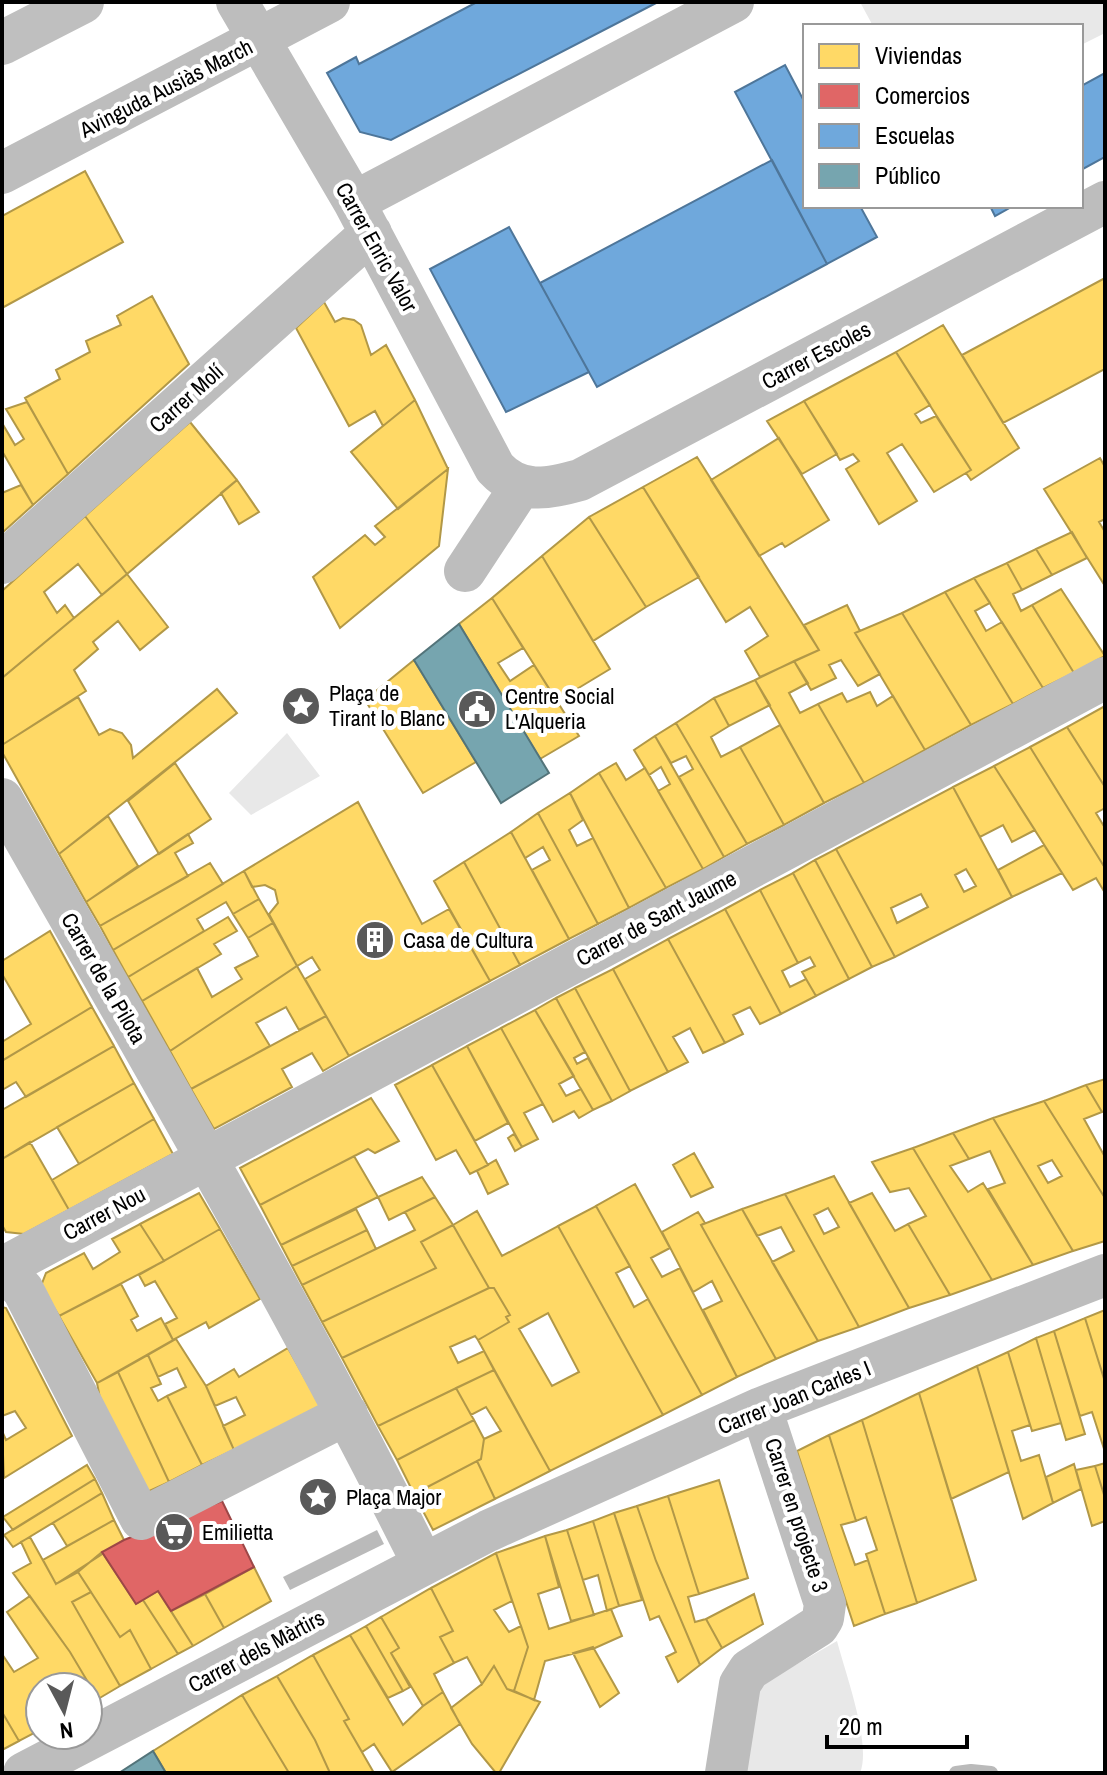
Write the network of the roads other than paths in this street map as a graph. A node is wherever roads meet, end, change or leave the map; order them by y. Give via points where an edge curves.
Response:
1 (82, 2) edge
2 (237, 2) edge
3 (329, 2) edge
4 (733, 2) edge
5 (260, 39) junction
6 (2, 43) edge
7 (2, 173) edge
8 (1105, 202) edge
9 (362, 218) junction
10 (521, 486) junction
11 (2, 563) edge
12 (465, 571) dead end
13 (1105, 678) edge
14 (2, 799) edge
15 (206, 1158) junction
16 (2, 1268) edge
17 (1105, 1275) edge
18 (342, 1406) junction
19 (761, 1408) junction
20 (488, 1531) joint
21 (423, 1564) junction
22 (24, 1773) edge
23 (726, 1773) edge

1 - 6 street
2 - 5 street, Carrer Enric Valor
3 - 5 street, Avinguda Ausiàs March
4 - 9 street, Carrer Molí
5 - 7 street, Avinguda Ausiàs March
5 - 9 street, Carrer Enric Valor
8 - 10 street, Carrer Escoles via 580,480
9 - 10 street, Carrer Enric Valor via 495,468
9 - 11 street, Carrer Molí
10 - 12 street
13 - 15 street, Carrer de Sant Jaume
14 - 15 street, Carrer de la Pilota
15 - 16 street, Carrer Nou
15 - 18 street, Carrer de la Pilota
16 - 18 street via 23,1290 141,1519
17 - 19 street, Carrer Joan Carles I
18 - 21 street
19 - 20 street, Carrer Joan Carles I
19 - 23 street, Carrer en projecte 3 via 825,1604 818,1626 749,1670 740,1684
20 - 21 street, Carrer dels Màrtirs
21 - 22 street, Carrer dels Màrtirs

